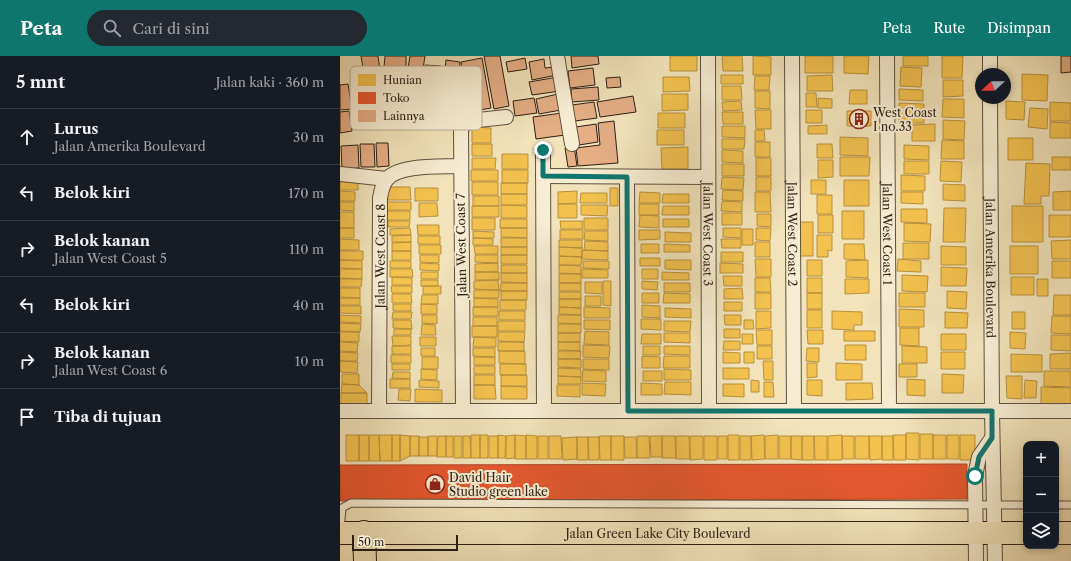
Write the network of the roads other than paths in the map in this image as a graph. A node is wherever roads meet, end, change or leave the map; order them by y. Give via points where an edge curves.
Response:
1 (557, 56) edge
2 (708, 56) edge
3 (792, 56) edge
4 (887, 56) edge
5 (990, 56) edge
6 (990, 68) edge
7 (990, 104) edge
8 (506, 117) dead end
9 (482, 120) edge
10 (460, 130) edge
11 (572, 144) dead end
12 (543, 150) dead end
13 (460, 166) junction
14 (340, 174) edge
15 (543, 176) junction
16 (708, 176) junction
17 (627, 177) junction
18 (386, 179) junction
19 (340, 411) edge
20 (379, 411) junction
21 (463, 411) junction
22 (544, 411) junction
23 (628, 411) junction
24 (709, 411) junction
25 (794, 411) junction
26 (889, 411) junction
27 (992, 411) junction
28 (1071, 411) edge
29 (992, 438) junction
30 (975, 505) junction
31 (994, 505) junction
32 (1023, 505) edge
33 (1059, 505) edge
34 (1071, 505) edge
35 (364, 532) junction
36 (340, 533) edge
37 (985, 533) junction
38 (1023, 533) edge
39 (1059, 533) edge
40 (1071, 533) edge
41 (365, 561) edge
42 (976, 561) edge
43 (995, 561) edge

1 - 11 street
2 - 16 street, Jalan West Coast 3
3 - 25 street, Jalan West Coast 2
4 - 26 street, Jalan West Coast 1
5 - 6 street
7 - 27 street, Jalan Amerika Boulevard
8 - 9 street, Jalan West Coast 7
10 - 13 street, Jalan West Coast 7
12 - 15 street
13 - 18 street via 414,168 397,172
13 - 21 street, Jalan West Coast 7
14 - 18 street
15 - 17 street
15 - 22 street
16 - 17 street
16 - 24 street, Jalan West Coast 3
17 - 23 street
18 - 20 street, Jalan West Coast 8 via 380,198
19 - 20 street
20 - 21 street
21 - 22 street
22 - 23 street
23 - 24 street
24 - 25 street
25 - 26 street
26 - 27 street
27 - 28 street
27 - 29 street, Jalan Amerika Boulevard
29 - 30 street, Jalan Amerika Boulevard via 979,457 975,476
29 - 31 street, Jalan Amerika Boulevard
30 - 31 lane
30 - 36 lane via 351,503 342,508
30 - 37 street, Jalan Amerika Boulevard
31 - 32 lane
31 - 37 street, Jalan Amerika Boulevard
33 - 34 lane
35 - 36 main road, Jalan Green Lake City Boulevard
35 - 37 main road, Jalan Green Lake City Boulevard
35 - 41 main road
37 - 38 main road, Jalan Green Lake City Boulevard
37 - 42 street, Jalan Amerika Boulevard
37 - 43 street, Jalan Amerika Boulevard
39 - 40 main road

